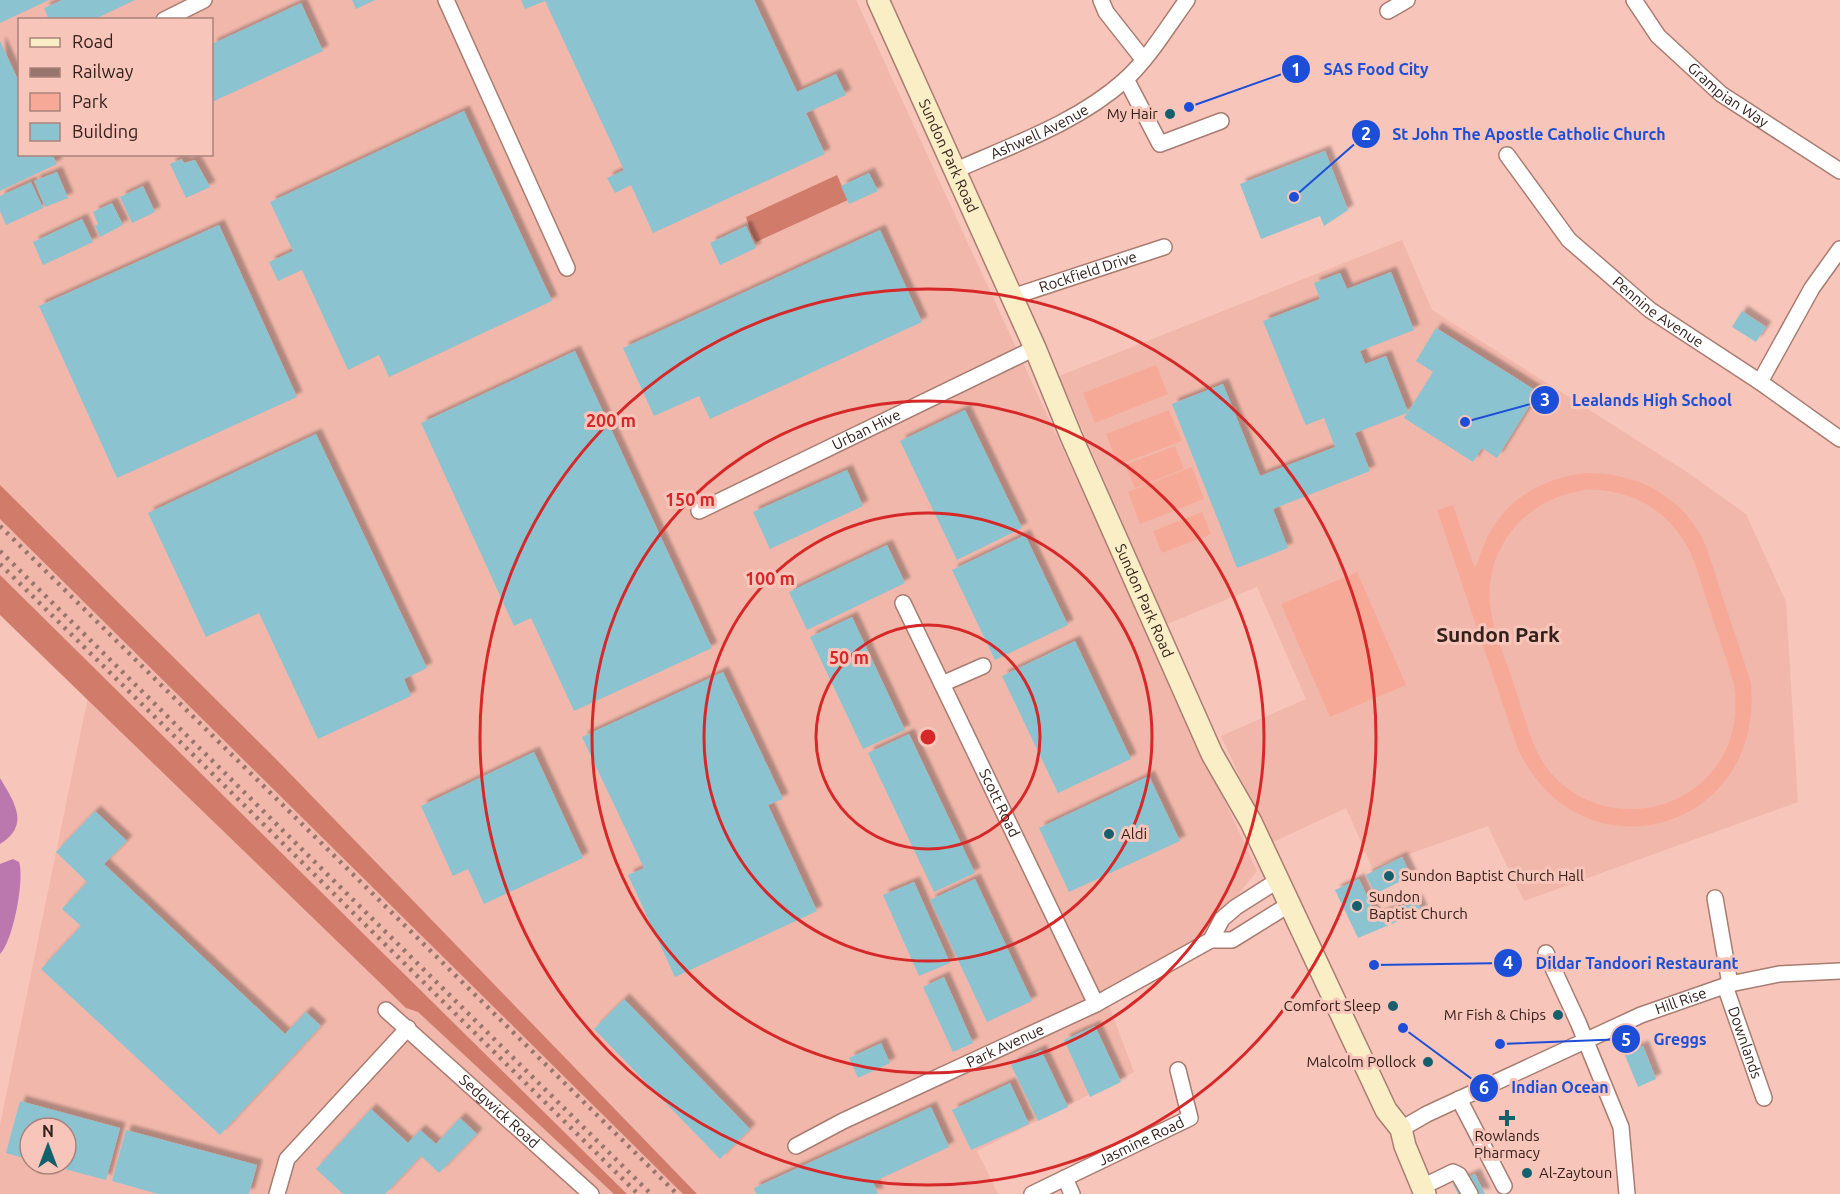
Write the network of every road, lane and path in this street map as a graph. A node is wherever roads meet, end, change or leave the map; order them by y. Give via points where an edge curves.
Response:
1 (204, 0) edge
2 (446, 0) edge
3 (878, 0) edge
4 (1101, 0) edge
5 (1187, 0) edge
6 (1407, 0) edge
7 (1634, 0) edge
8 (1388, 11) dead end
9 (168, 18) edge
10 (1143, 59) junction
11 (1126, 79) junction
12 (1221, 121) dead end
13 (1507, 155) dead end
14 (954, 171) junction
15 (1840, 171) edge
16 (1164, 247) dead end
17 (1840, 249) edge
18 (567, 268) dead end
19 (1012, 297) junction
20 (1035, 348) junction
21 (1760, 382) junction
22 (1840, 439) edge
23 (699, 511) dead end
24 (903, 603) dead end
25 (983, 666) dead end
26 (942, 684) junction
27 (1277, 881) junction
28 (1715, 898) dead end
29 (1290, 904) junction
30 (1211, 940) junction
31 (1546, 953) dead end
32 (1840, 971) edge
33 (1727, 985) junction
34 (1096, 1004) junction
35 (386, 1010) dead end
36 (408, 1028) junction
37 (1585, 1040) junction
38 (1178, 1070) dead end
39 (1764, 1098) dead end
40 (1459, 1099) junction
41 (1401, 1129) junction
42 (796, 1146) dead end
43 (1065, 1178) junction
44 (1504, 1186) dead end
45 (1424, 1191) edge
46 (277, 1194) edge
47 (591, 1194) edge
48 (1032, 1194) edge
49 (1072, 1194) edge
50 (1470, 1194) edge
51 (1628, 1194) edge

1 - 9 street
2 - 18 street
3 - 14 street, Sundon Park Road
4 - 10 street
5 - 10 street, Ashwell Avenue
6 - 8 street
7 - 15 street, Grampian Way via 1658,36 1721,94
10 - 11 street, Ashwell Avenue
11 - 12 street via 1160,144
11 - 14 street, Ashwell Avenue via 1091,106 1052,127
13 - 21 street, Pennine Avenue via 1569,240 1650,310
14 - 19 street, Sundon Park Road
16 - 19 street, Rockfield Drive
17 - 21 street via 1812,288
19 - 20 street, Sundon Park Road
20 - 23 street, Urban Hive
20 - 27 street, Sundon Park Road via 1212,754 1251,822
21 - 22 street, Pennine Avenue
24 - 26 street, Scott Road
25 - 26 street
26 - 34 street, Scott Road
27 - 29 street, Sundon Park Road
27 - 30 street, Park Avenue via 1222,919
28 - 33 street, Downlands
29 - 30 street, Park Avenue via 1232,940
29 - 41 street, Sundon Park Road via 1386,1110
30 - 34 street, Park Avenue
31 - 37 street
32 - 33 street, Hill Rise via 1779,974
33 - 37 street, Hill Rise via 1641,1015
33 - 39 street, Downlands
34 - 42 street, Park Avenue
35 - 36 street, Sedgwick Road
36 - 46 street via 287,1159
36 - 47 street, Sedgwick Road
37 - 40 street, Hill Rise
37 - 51 street via 1621,1127
38 - 43 street, Jasmine Road via 1190,1118
40 - 41 street, Hill Rise
40 - 44 street
41 - 45 street, Sundon Park Road
43 - 48 street
43 - 49 street
45 - 50 street via 1454,1172

